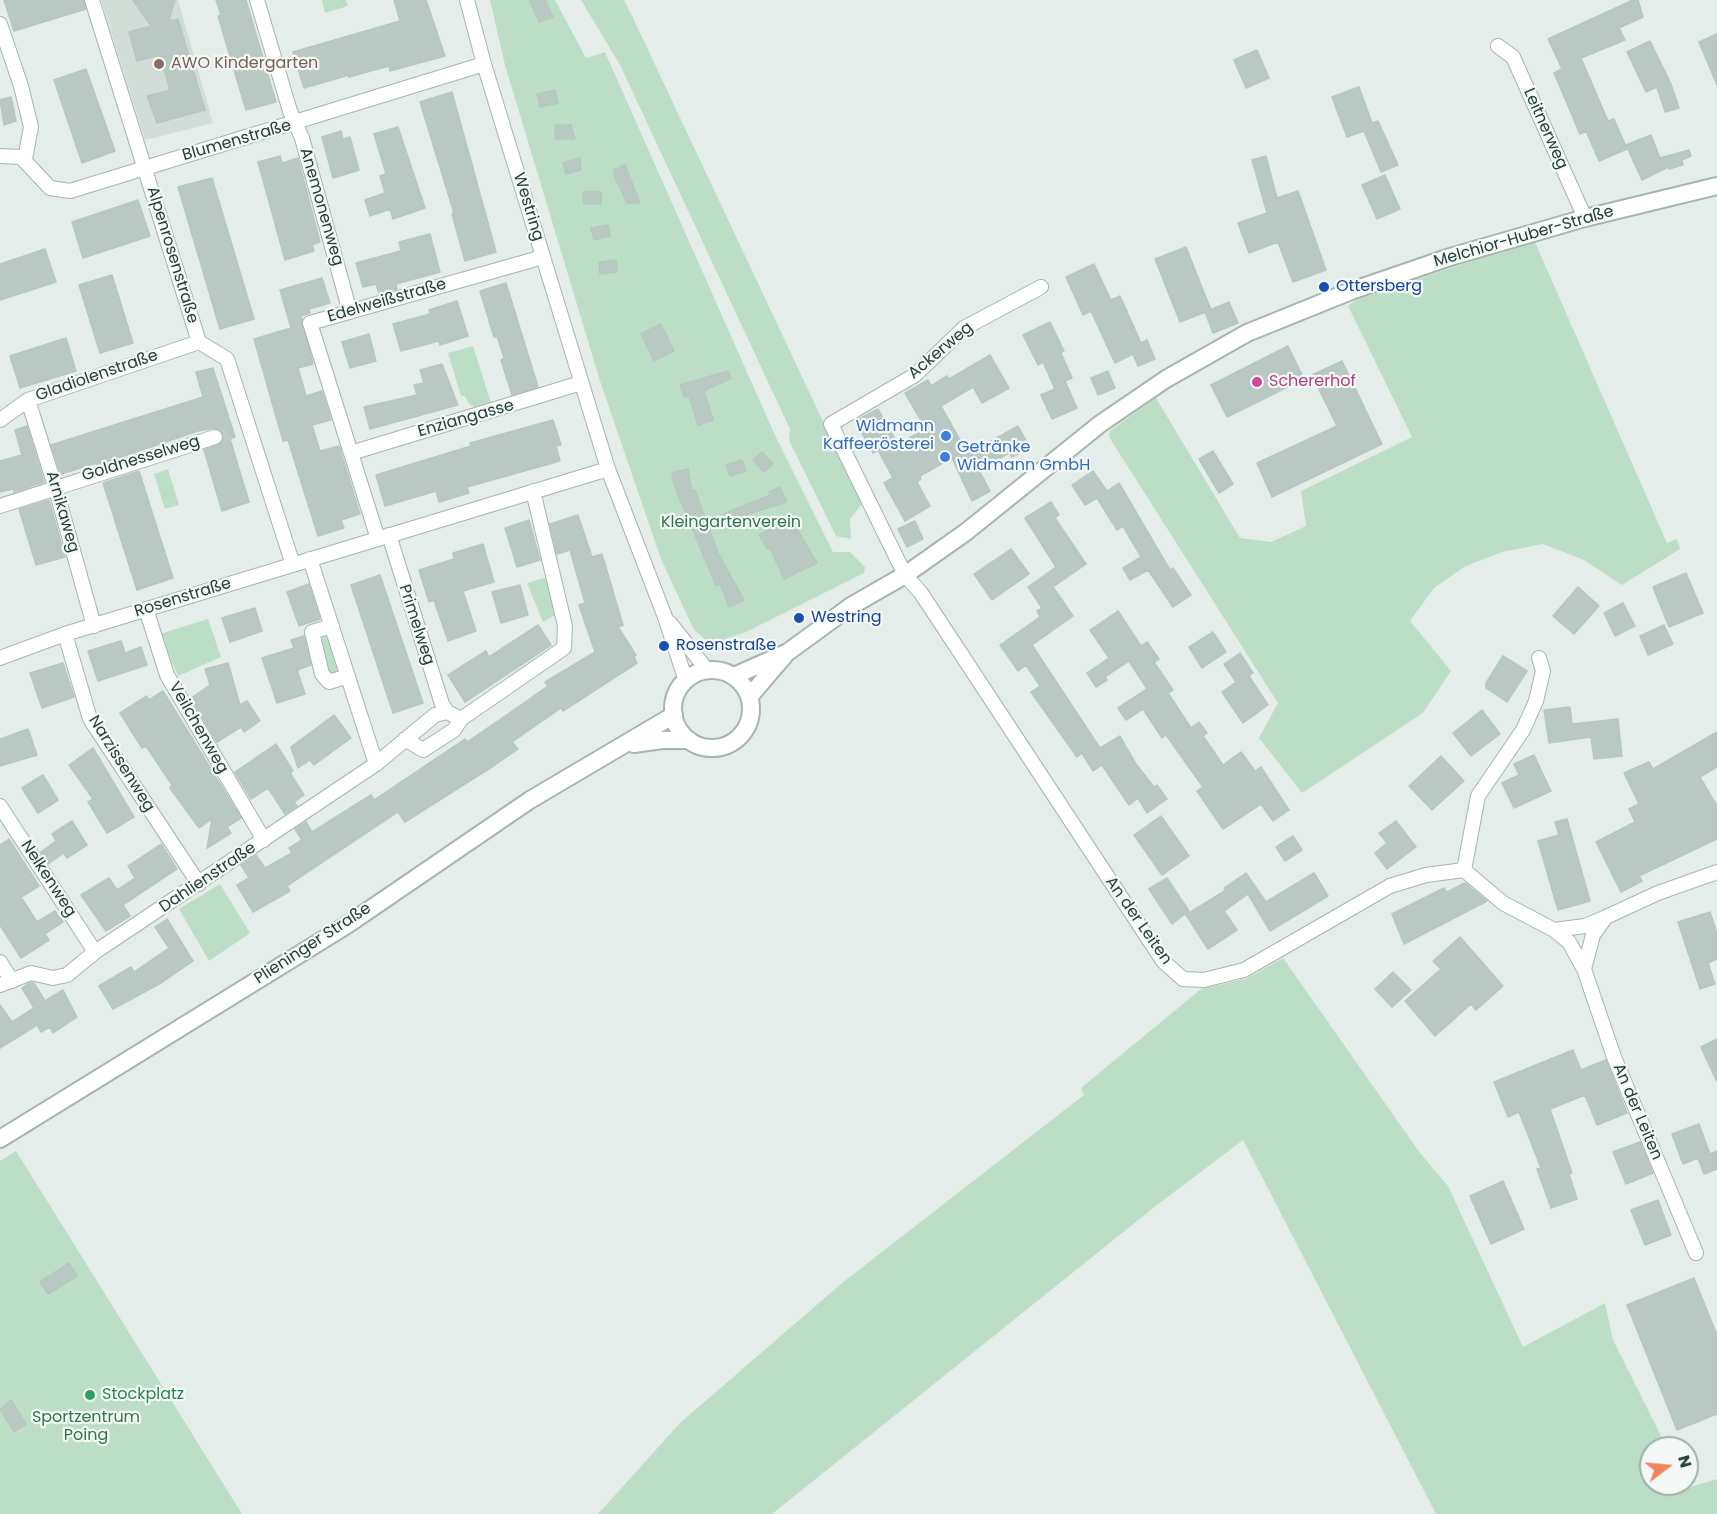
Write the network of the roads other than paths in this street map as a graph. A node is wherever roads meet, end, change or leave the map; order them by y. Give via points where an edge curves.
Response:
1 (92, 0) edge
2 (257, 0) edge
3 (467, 0) edge
4 (0, 24) edge
5 (1498, 46) dead end
6 (484, 64) junction
7 (295, 124) junction
8 (0, 156) edge
9 (25, 159) junction
10 (145, 168) junction
11 (1717, 186) edge
12 (1585, 218) junction
13 (543, 257) junction
14 (1041, 287) dead end
15 (350, 312) junction
16 (199, 342) junction
17 (581, 383) junction
18 (28, 400) junction
19 (0, 420) edge
20 (247, 427) junction
21 (233, 431) tunnel mouth
22 (215, 436) tunnel mouth
23 (351, 453) junction
24 (608, 469) junction
25 (56, 486) junction
26 (533, 491) junction
27 (0, 506) edge
28 (383, 537) junction
29 (310, 559) junction
30 (293, 564) junction
31 (905, 575) junction
32 (146, 609) junction
33 (666, 617) junction
34 (94, 626) junction
35 (332, 626) junction
36 (65, 634) junction
37 (788, 652) junction
38 (0, 658) edge
39 (1539, 658) dead end
40 (707, 670) junction
41 (348, 676) junction
42 (734, 676) junction
43 (686, 681) junction
44 (749, 696) junction
45 (447, 712) junction
46 (674, 715) junction
47 (461, 719) junction
48 (405, 739) junction
49 (689, 740) junction
50 (624, 746) junction
51 (376, 764) junction
52 (0, 806) edge
53 (264, 840) junction
54 (1464, 870) junction
55 (1717, 872) edge
56 (199, 884) junction
57 (1606, 918) junction
58 (1554, 930) junction
59 (95, 952) junction
60 (0, 962) edge
61 (1584, 969) junction
62 (6, 983) edge
63 (0, 1139) edge
64 (1696, 1254) dead end

1 - 10 street, Alpenrosenstraße
2 - 7 street, Anemonenweg
3 - 6 street, Westring
4 - 9 street via 31,128
5 - 12 street, Leitnerweg via 1513,57
6 - 7 street, Blumenstraße
6 - 13 street, Westring
7 - 10 street, Blumenstraße
7 - 15 street, Anemonenweg
8 - 9 street
9 - 10 street, Blumenstraße via 44,184 58,191 70,191
10 - 16 street, Alpenrosenstraße
11 - 12 street, Melchior-Huber-Straße
12 - 31 street, Melchior-Huber-Straße via 1362,287 1247,333 1100,424 966,532
13 - 15 street, Edelweißstraße
13 - 17 street, Westring
14 - 31 street, Ackerweg via 964,328 915,375 831,424
15 - 23 street, Edelweißstraße via 310,323
16 - 18 street, Gladiolenstraße
16 - 20 street, Alpenrosenstraße via 227,359
17 - 23 street, Enziangasse
17 - 24 street, Westring
18 - 19 street, Gladiolenstraße
18 - 25 street, Arnikaweg
20 - 21 street
20 - 30 street, Alpenrosenstraße
22 - 25 street, Goldnesselweg
23 - 28 street, Edelweißstraße
24 - 26 street, Rosenstraße
24 - 33 street, Westring
25 - 27 street, Goldnesselweg
25 - 34 street, Arnikaweg
26 - 28 street, Rosenstraße
26 - 47 street via 565,626 564,648
28 - 29 street, Rosenstraße
28 - 45 street, Primelweg
29 - 30 street, Rosenstraße
29 - 35 street
30 - 32 street, Rosenstraße
31 - 37 street, Melchior-Huber-Straße via 851,606
31 - 54 street, An der Leiten via 921,593 1163,961 1183,979 1204,980 1244,970 1390,886 1426,875
32 - 34 street, Rosenstraße
32 - 53 street, Veilchenweg via 167,675
33 - 40 street, Westring
33 - 43 street, Westring
34 - 36 street, Rosenstraße
35 - 41 street
35 - 41 street via 312,632 322,674 329,682
36 - 38 street, Rosenstraße
36 - 56 street, Narzissenweg via 90,719
37 - 42 street
37 - 44 street
39 - 54 street via 1543,671 1536,701 1523,729 1478,796
40 - 42 street
40 - 43 street
41 - 51 street
42 - 44 street
43 - 46 street via 677,692
44 - 49 street, Plieninger Straße via 749,720 734,741 710,747
45 - 47 street
45 - 48 street, Dahlienstraße via 435,715
46 - 49 street
46 - 50 street, Plieninger Straße
47 - 48 street via 454,730 423,750
48 - 51 street, Dahlienstraße
49 - 50 street, Plieninger Straße
50 - 63 street, Plieninger Straße via 530,800 347,925
51 - 53 street, Dahlienstraße
52 - 59 street, Nelkenweg
53 - 56 street, Dahlienstraße
54 - 58 street, An der Leiten via 1503,903
55 - 57 street
56 - 59 street, Dahlienstraße
57 - 58 street via 1585,926
57 - 61 street via 1593,935
58 - 61 street, An der Leiten via 1569,942
59 - 62 street, Dahlienstraße via 67,975 53,978 31,973
60 - 62 street
61 - 64 street, An der Leiten via 1614,1057

